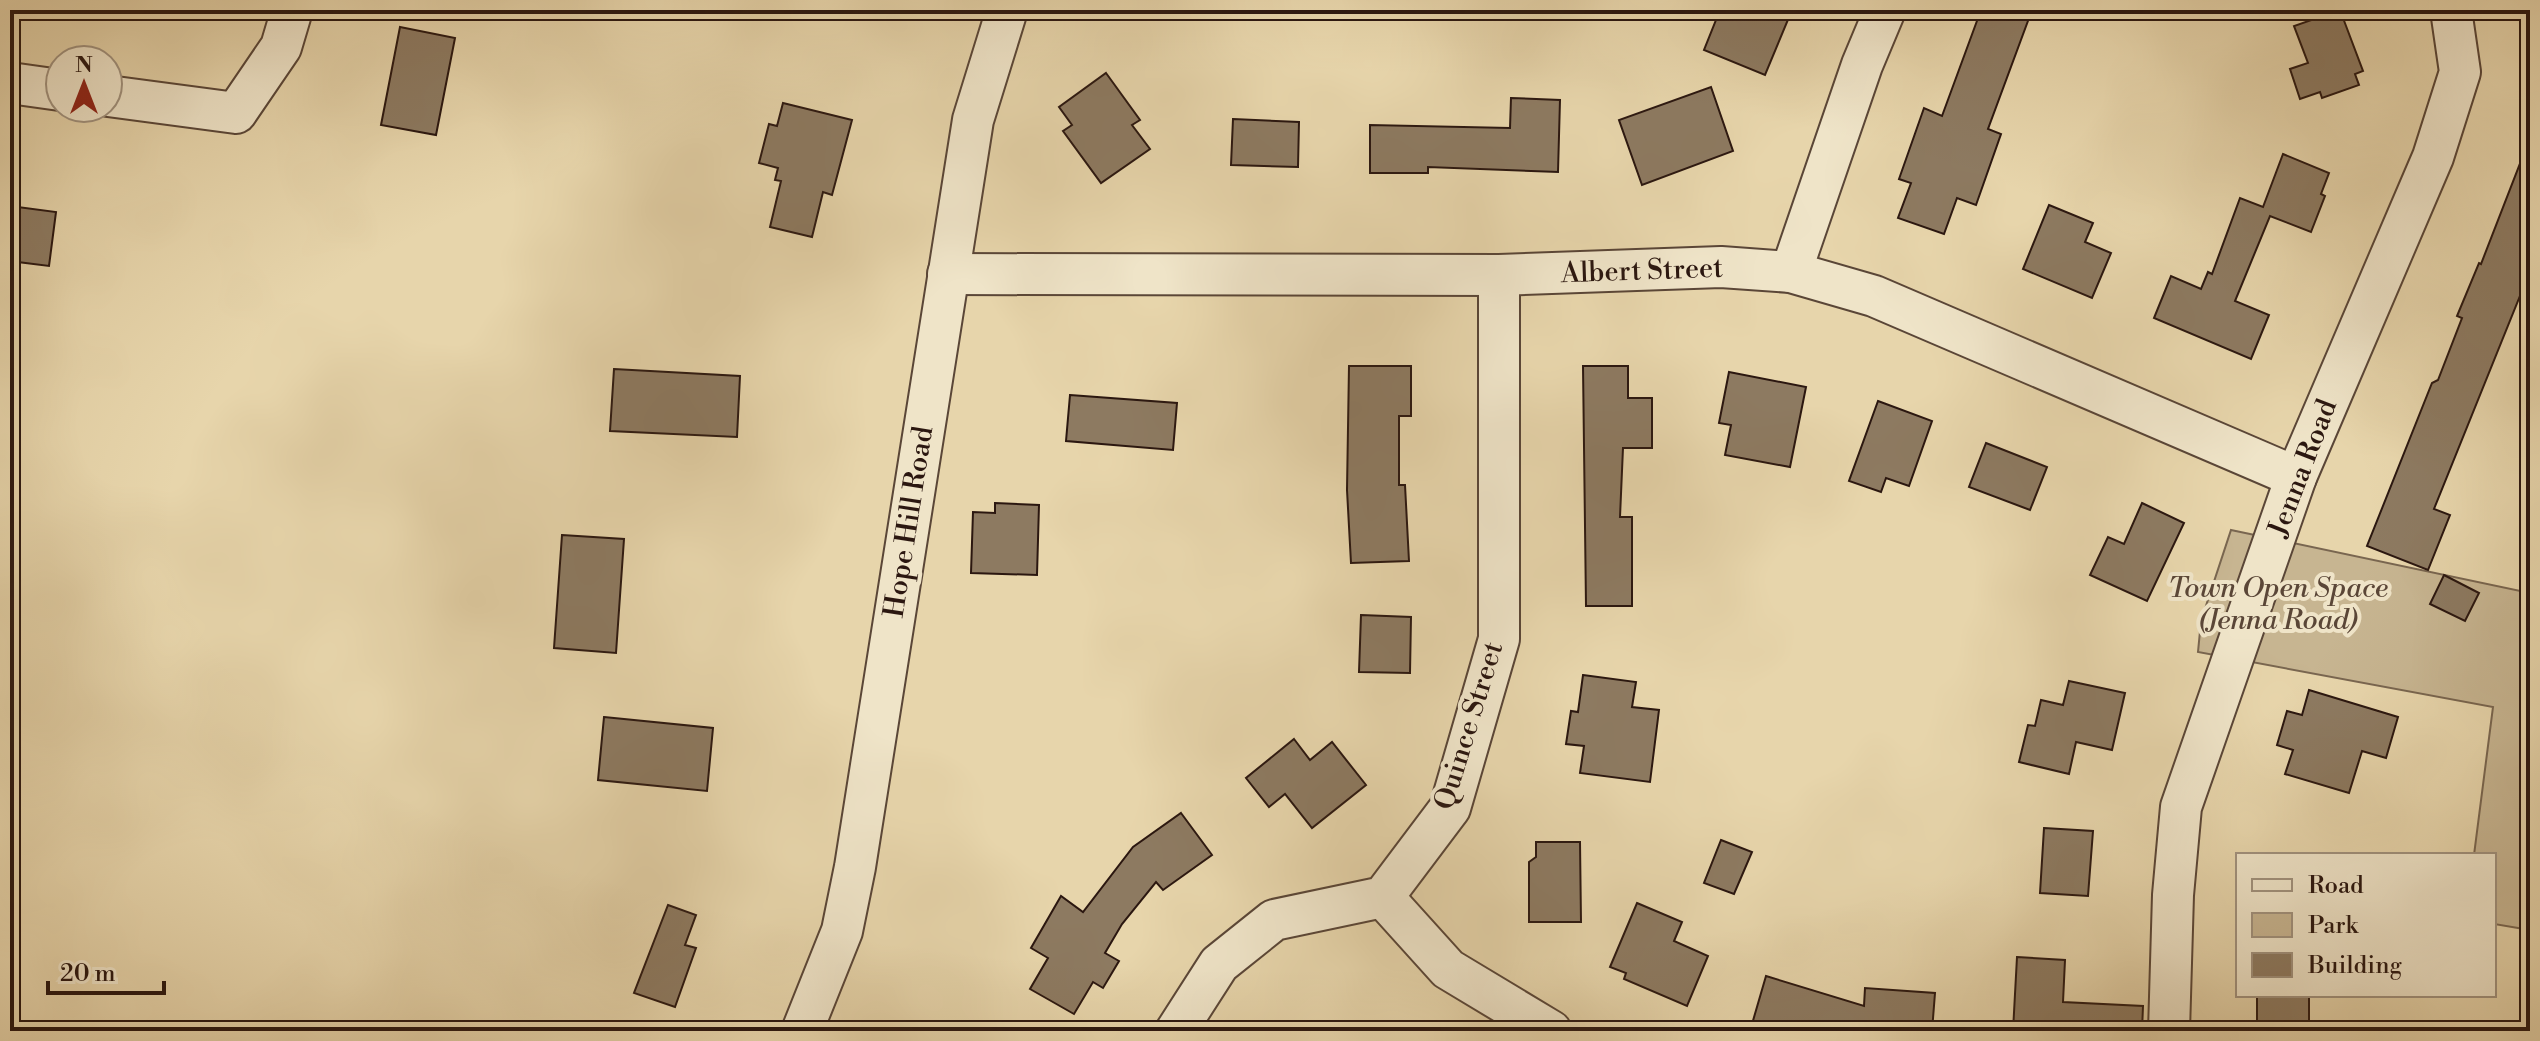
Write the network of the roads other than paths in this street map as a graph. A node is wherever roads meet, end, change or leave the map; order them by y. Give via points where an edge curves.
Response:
1 (292, 10) edge
2 (1007, 10) edge
3 (1885, 10) edge
4 (2451, 10) edge
5 (10, 83) edge
6 (44, 88) edge
7 (124, 98) edge
8 (1791, 272) junction
9 (948, 274) junction
10 (1499, 275) junction
11 (2296, 477) junction
12 (1383, 897) junction
13 (802, 1031) edge
14 (1176, 1031) edge
15 (1551, 1031) edge
16 (2169, 1031) edge

1 - 7 street via 281,47 236,113
2 - 9 street, Hope Hill Road via 973,120
3 - 8 street
4 - 11 street, Jenna Road via 2460,72 2433,157
5 - 6 street
8 - 10 street, Albert Street via 1721,267
8 - 11 street, Albert Street via 1874,296
9 - 10 street, Albert Street
9 - 13 street, Hope Hill Road via 855,867 842,931
10 - 12 street, Quince Street via 1499,639 1450,808
11 - 16 street, Jenna Road via 2181,807
12 - 14 street via 1274,920 1219,964
12 - 15 street via 1448,969

